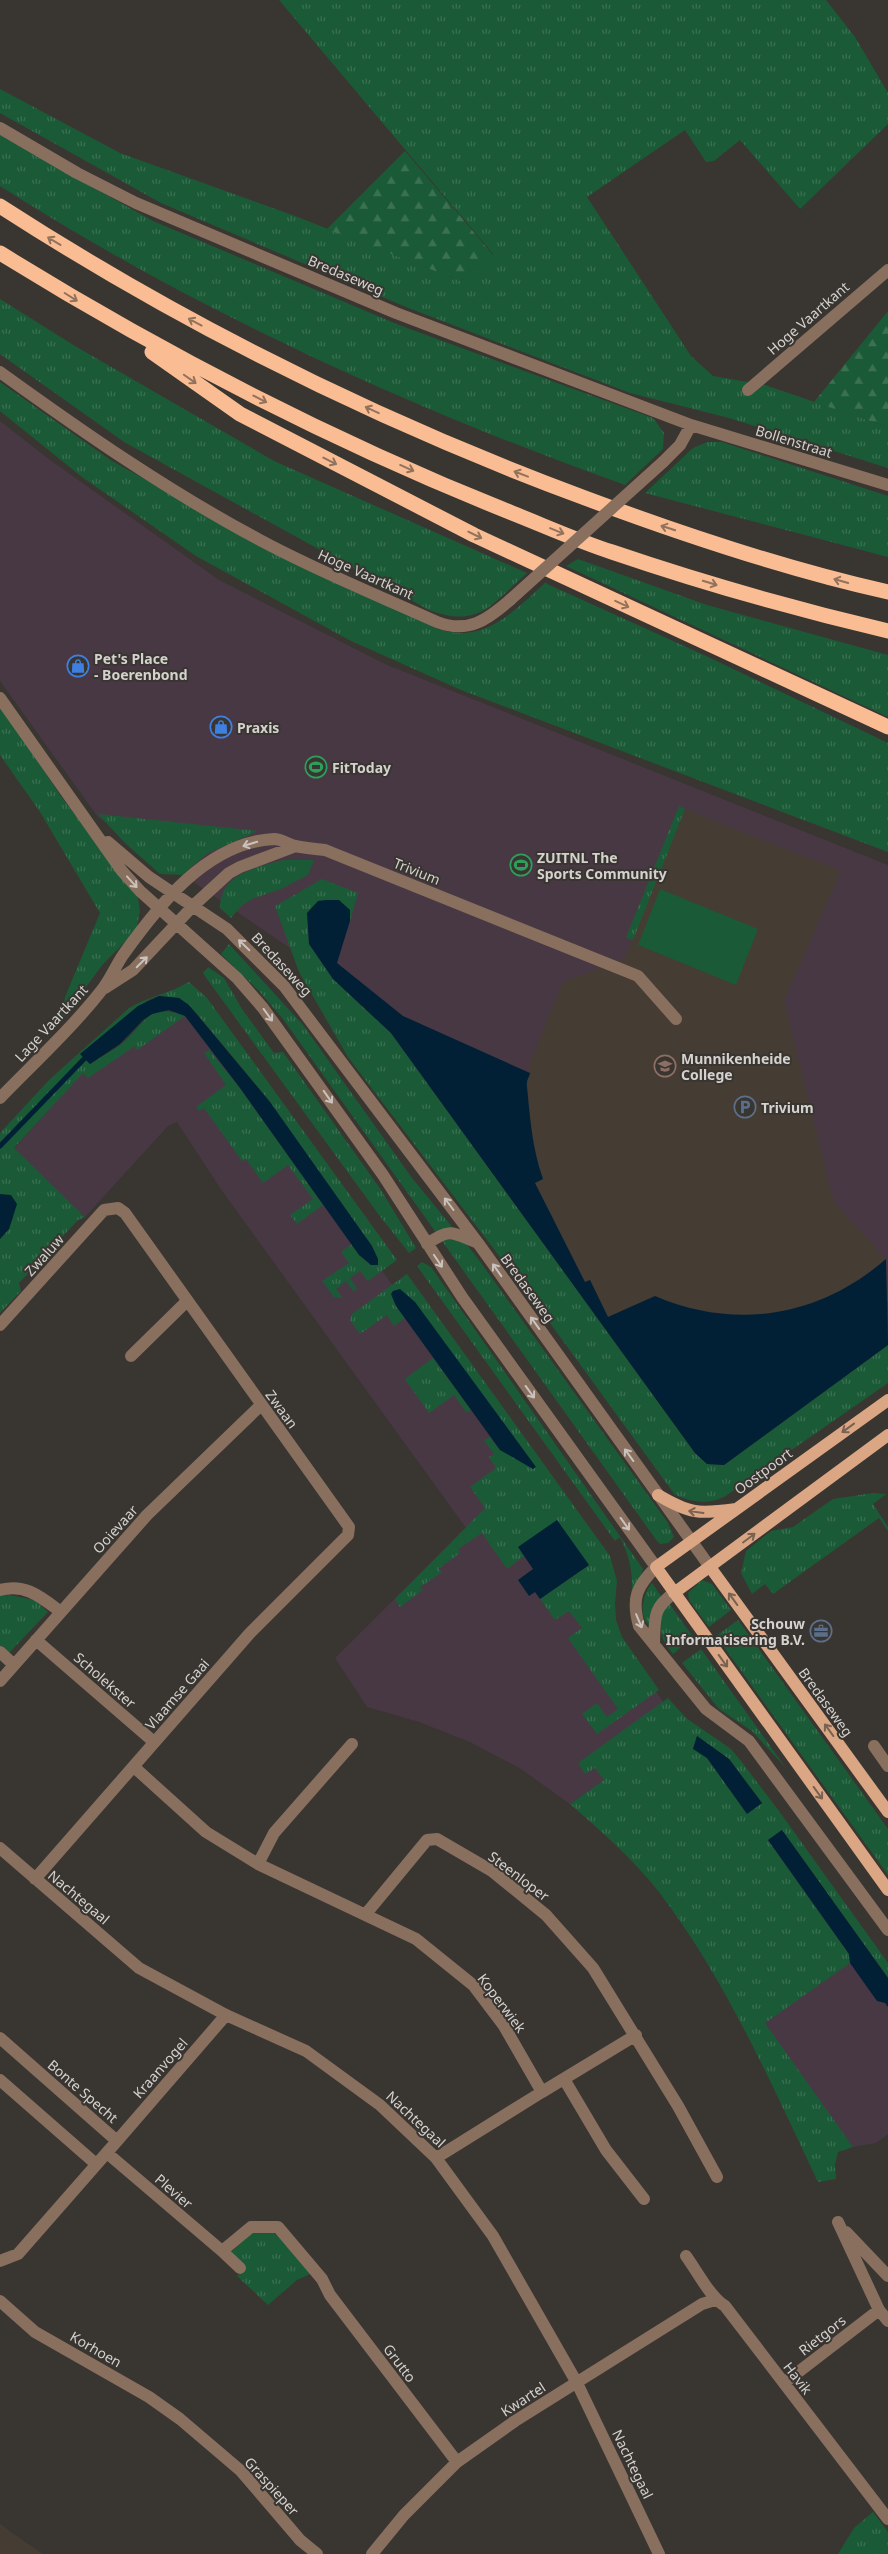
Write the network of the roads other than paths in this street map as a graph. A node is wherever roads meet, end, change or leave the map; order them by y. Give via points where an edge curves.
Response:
1 (0, 128) edge
2 (0, 206) edge
3 (0, 253) edge
4 (888, 270) edge
5 (93, 310) junction
6 (0, 372) edge
7 (748, 390) dead end
8 (692, 425) junction
9 (888, 485) edge
10 (888, 592) edge
11 (888, 631) edge
12 (0, 698) edge
13 (888, 727) edge
14 (93, 829) junction
15 (296, 846) junction
16 (174, 892) junction
17 (194, 905) junction
18 (160, 908) junction
19 (177, 923) junction
20 (102, 990) junction
21 (676, 1019) dead end
22 (0, 1098) edge
23 (111, 1208) joint
24 (478, 1243) junction
25 (427, 1244) junction
26 (187, 1301) junction
27 (0, 1325) edge
28 (131, 1356) dead end
29 (888, 1400) edge
30 (261, 1405) junction
31 (888, 1435) edge
32 (658, 1495) junction
33 (738, 1508) junction
34 (348, 1535) joint
35 (691, 1541) junction
36 (656, 1567) junction
37 (710, 1567) junction
38 (0, 1590) edge
39 (674, 1593) junction
40 (60, 1612) junction
41 (36, 1640) junction
42 (654, 1642) junction
43 (0, 1652) edge
44 (14, 1664) junction
45 (0, 1681) edge
46 (154, 1742) junction
47 (352, 1744) dead end
48 (874, 1746) dead end
49 (888, 1766) edge
50 (134, 1767) junction
51 (888, 1812) edge
52 (0, 1848) edge
53 (258, 1864) junction
54 (35, 1879) junction
55 (888, 1890) edge
56 (365, 1915) junction
57 (888, 1930) edge
58 (226, 2015) junction
59 (636, 2035) junction
60 (0, 2038) edge
61 (564, 2079) junction
62 (0, 2080) edge
63 (542, 2092) junction
64 (117, 2141) junction
65 (107, 2153) junction
66 (436, 2158) junction
67 (96, 2164) junction
68 (716, 2177) dead end
69 (644, 2199) dead end
70 (222, 2251) junction
71 (686, 2256) dead end
72 (0, 2261) edge
73 (240, 2268) dead end
74 (888, 2276) edge
75 (715, 2300) junction
76 (0, 2301) edge
77 (879, 2310) junction
78 (888, 2321) edge
79 (576, 2383) junction
80 (784, 2384) junction
81 (180, 2419) joint
82 (457, 2462) junction
83 (888, 2519) edge
84 (654, 2552) edge
85 (317, 2554) edge
86 (372, 2554) edge

1 - 8 street, Bredaseweg via 77,174 169,217 396,313
10 -> 2 highway via 658,525 443,442 285,369 192,321
3 -> 5 highway
4 - 7 street, Hoge Vaartkant
5 -> 11 highway via 314,427 457,491 610,552 788,607
5 -> 13 highway via 240,414 298,445 474,535
6 - 8 street, Hoge Vaartkant, bridge via 111,449 239,529 298,560 419,614 445,625 469,627 486,620 510,600 663,462 680,445
8 - 9 street, Bollenstraat
12 - 14 street, Bredaseweg
14 - 16 street, Bredaseweg via 130,863
14 -> 18 street, Bredaseweg via 122,871
15 -> 16 street, Trivium via 276,839 235,849 199,870
15 - 17 street, Trivium via 240,867
15 - 21 street, Trivium via 325,850 638,976
16 - 17 street, Bredaseweg
16 - 18 street, Lage Vaartkant
17 - 19 street, Lage Vaartkant
24 -> 17 street, Bredaseweg via 284,986 240,940
18 - 19 street, Bredaseweg
18 - 20 street, Lage Vaartkant via 122,956
20 -> 19 street, Lage Vaartkant via 133,970
19 -> 25 street, Bredaseweg via 237,978 263,1008 383,1175
20 - 22 street, Lage Vaartkant
23 - 26 street, Zwaan via 125,1213
23 - 27 street, Zwaluw via 104,1210
24 - 25 street via 448,1232
32 -> 24 street, Bredaseweg
25 -> 36 street, Bredaseweg
26 - 28 street
26 - 30 street, Zwaan
29 -> 33 main road, Oostpoort
30 - 34 street, Zwaan via 349,1527
30 - 40 street, Ooievaar via 147,1515
37 -> 31 main road
33 -> 32 main road via 697,1513
32 - 35 street, Bredaseweg
33 - 35 main road, Oostpoort
34 - 46 street, Vlaamse Gaai via 250,1633
35 - 36 main road, Oostpoort
35 - 37 street, Bredaseweg
36 - 39 main road, Bredaseweg
36 -> 42 street via 641,1582 635,1611 639,1626
37 - 39 main road
51 -> 37 main road, Bredaseweg
38 - 40 street via 33,1591
39 - 42 street via 658,1606
39 -> 55 main road, Bredaseweg
40 - 41 street, Ooievaar
41 - 44 street, Ooievaar
41 - 46 street, Scholekster
42 - 57 street via 706,1709 749,1741
43 - 44 street
44 - 45 street, Ooievaar
46 - 50 street, Vlaamse Gaai
47 - 53 street via 274,1834
48 - 49 street
50 - 53 street, Koperwiek via 206,1832
50 - 54 street, Vlaamse Gaai
52 - 54 street, Nachtegaal
53 - 56 street, Koperwiek
54 - 58 street, Nachtegaal via 140,1968
56 - 59 street, Steenloper via 427,1840 437,1839 492,1871 546,1915 593,1968
56 - 63 street, Koperwiek via 416,1939 473,1985 504,2026
58 - 64 street, Kraanvogel
58 - 66 street, Nachtegaal via 306,2050 380,2105
59 - 61 street
59 - 68 street, Steenloper
60 - 64 street, Bonte Specht
61 - 63 street
61 - 69 street via 606,2150
62 - 67 street
63 - 66 street
64 - 65 street, Bonte Specht
65 - 67 street, Bonte Specht
65 - 70 street, Plevier
66 - 79 street, Nachtegaal via 493,2236
67 - 72 street via 18,2254
70 - 73 street, Plevier
70 - 82 street, Grutto via 251,2227 278,2228 322,2280 330,2295
71 - 75 street, Havik
74 - 77 street via 838,2222
75 - 79 street, Kwartel via 702,2304
75 - 80 street, Havik via 725,2306
76 - 81 street, Korhoen via 35,2332 149,2397
77 - 78 street
77 - 80 street, Rietgors
79 - 82 street, Kwartel
79 - 84 street, Nachtegaal
80 - 83 street, Havik
81 - 85 street, Graspieper via 241,2471 300,2540
82 - 86 street, Kwartel via 404,2515

